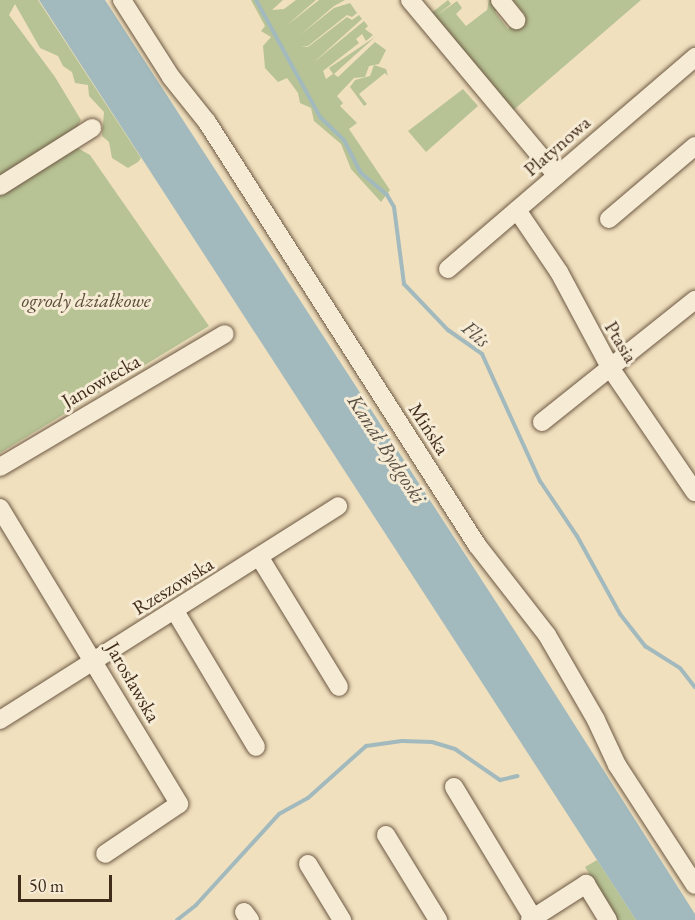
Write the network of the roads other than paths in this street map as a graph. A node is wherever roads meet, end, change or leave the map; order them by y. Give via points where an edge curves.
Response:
1 (122, 0) edge
2 (410, 0) edge
3 (500, 0) edge
4 (516, 20) dead end
5 (695, 57) edge
6 (92, 128) dead end
7 (695, 146) edge
8 (556, 176) junction
9 (0, 186) edge
10 (517, 210) junction
11 (609, 219) dead end
12 (448, 269) dead end
13 (695, 300) edge
14 (225, 334) dead end
15 (611, 369) junction
16 (542, 422) dead end
17 (0, 466) edge
18 (695, 492) edge
19 (338, 506) dead end
20 (0, 508) edge
21 (260, 558) junction
22 (175, 611) junction
23 (96, 662) junction
24 (339, 687) dead end
25 (0, 720) edge
26 (256, 747) dead end
27 (454, 787) dead end
28 (386, 835) dead end
29 (105, 854) dead end
30 (308, 864) dead end
31 (695, 885) edge
32 (532, 919) edge
33 (342, 920) edge
34 (438, 920) edge
35 (608, 920) edge

1 - 31 street, Mińska via 171,77 207,122 477,545 546,636 596,720 617,765
2 - 8 street
3 - 4 street
5 - 8 street, Platynowa
6 - 9 street
7 - 11 street
8 - 10 street, Platynowa
10 - 12 street, Platynowa
10 - 15 street, Ptasia via 559,272
13 - 15 street
14 - 17 street, Janowiecka
15 - 16 street
15 - 18 street, Ptasia
19 - 21 street, Rzeszowska
20 - 23 street, Jarosławska
21 - 22 street, Rzeszowska
21 - 24 street
22 - 23 street, Rzeszowska
22 - 26 street
23 - 25 street, Rzeszowska
23 - 29 street, Jarosławska via 179,804
27 - 32 street
28 - 34 street
30 - 33 street
32 - 35 street via 586,884

